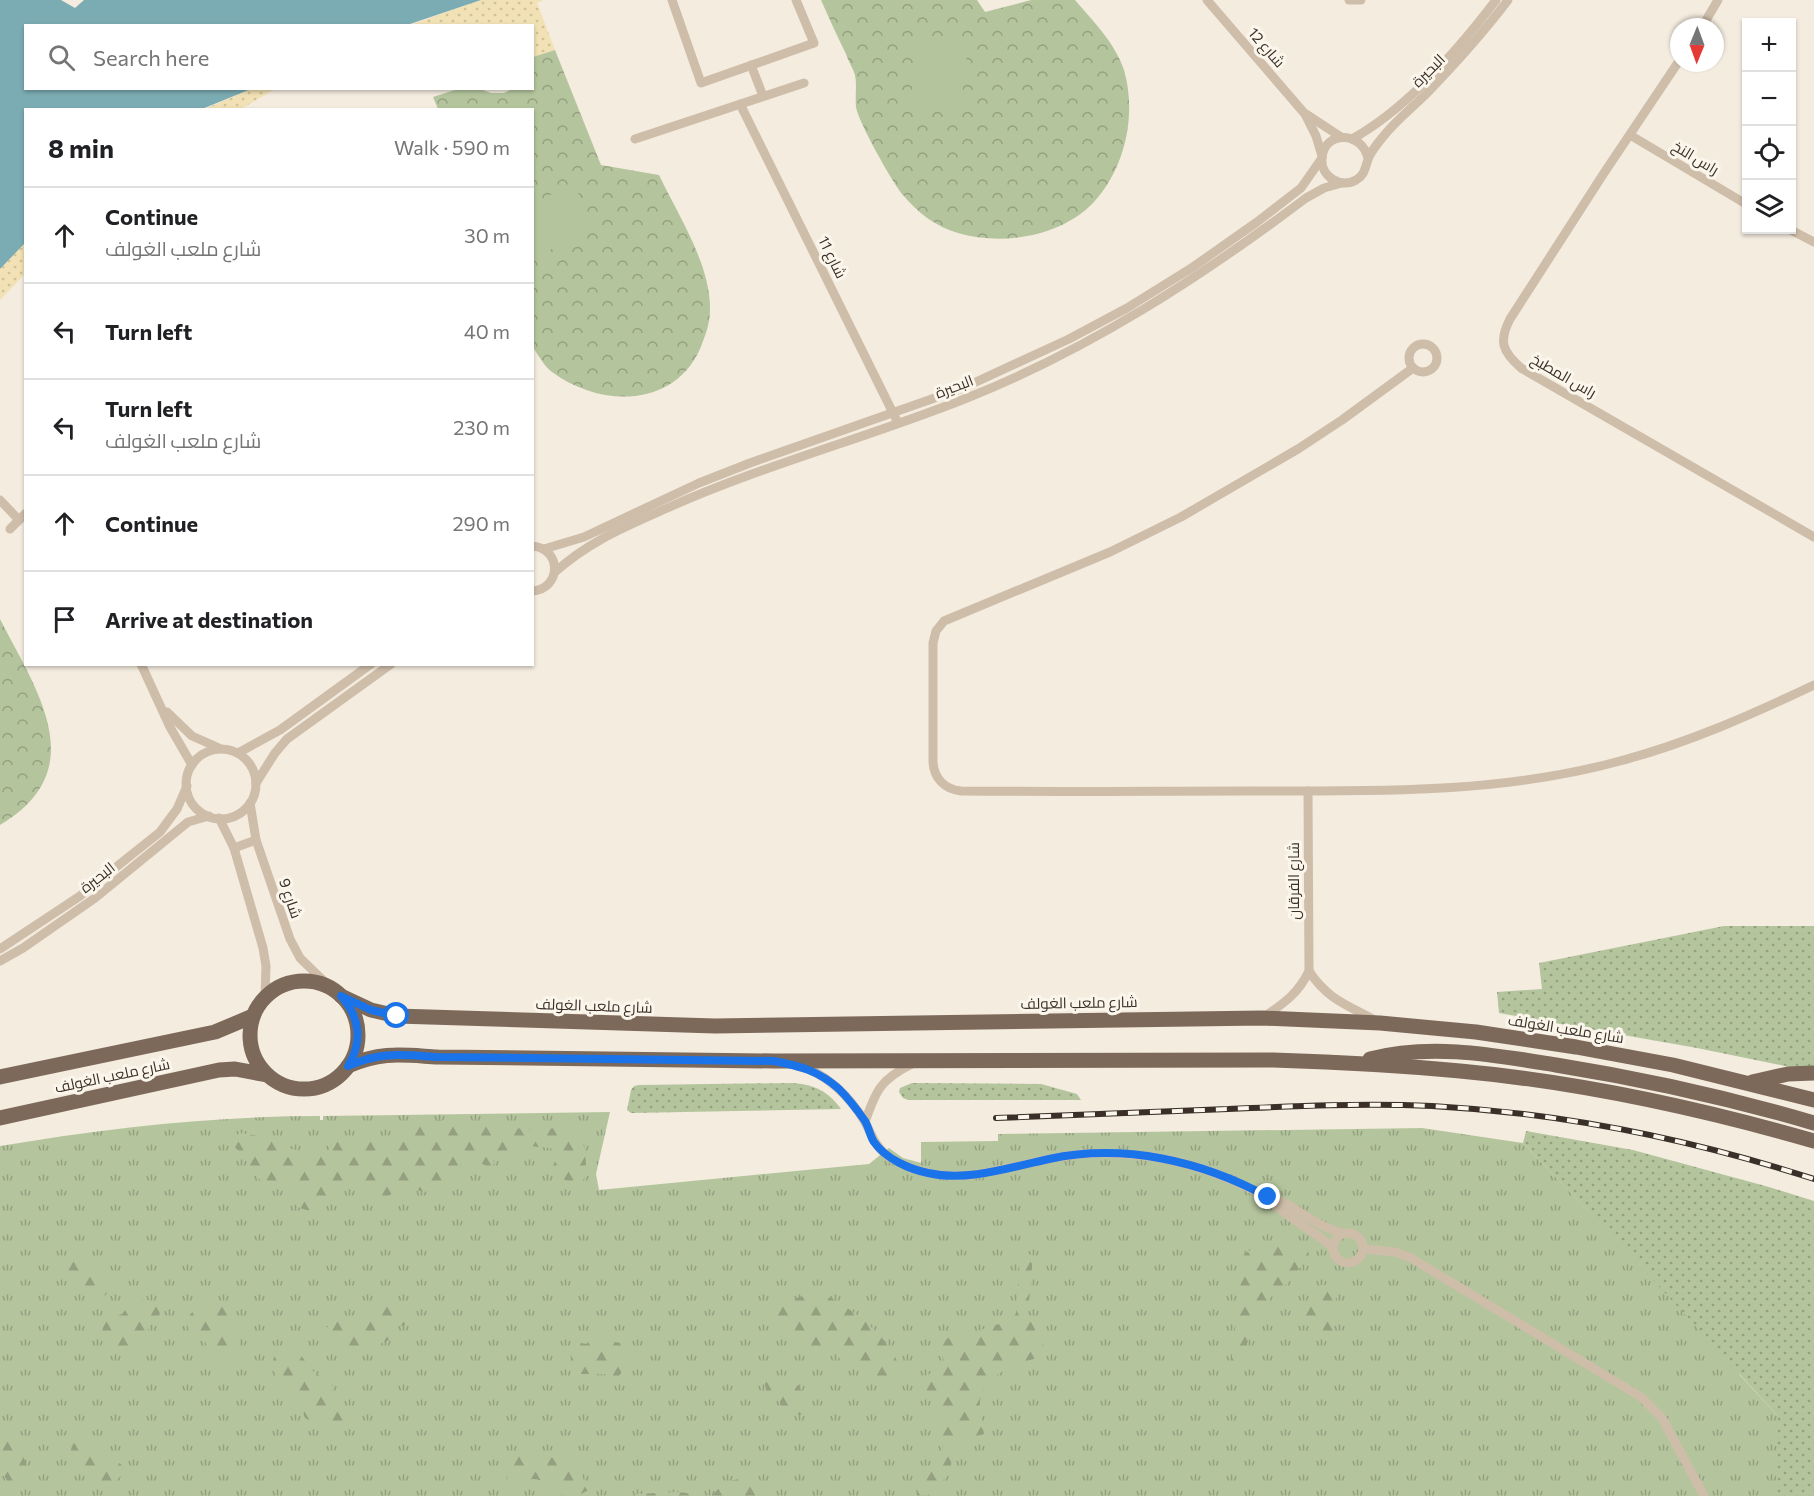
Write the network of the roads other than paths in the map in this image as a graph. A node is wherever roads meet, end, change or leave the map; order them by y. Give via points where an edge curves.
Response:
1 (672, 0) edge
2 (796, 0) edge
3 (1207, 0) edge
4 (1349, 0) edge
5 (1361, 0) edge
6 (1496, 0) edge
7 (1509, 0) edge
8 (1718, 0) edge
9 (1707, 18) edge
10 (751, 65) junction
11 (1672, 72) edge
12 (804, 83) dead end
13 (763, 96) junction
14 (740, 104) junction
15 (1305, 114) junction
16 (1630, 135) junction
17 (1341, 137) junction
18 (635, 139) dead end
19 (1352, 139) junction
20 (1322, 157) junction
21 (1368, 159) junction
22 (1342, 183) junction
23 (1742, 202) edge
24 (1796, 233) edge
25 (1814, 242) edge
26 (1226, 250) junction
27 (1413, 368) dead end
28 (896, 419) junction
29 (0, 500) edge
30 (22, 516) edge
31 (10, 529) dead end
32 (1814, 537) edge
33 (537, 546) edge
34 (555, 572) junction
35 (534, 590) edge
36 (142, 666) edge
37 (368, 666) edge
38 (387, 666) edge
39 (1814, 685) edge
40 (162, 705) junction
41 (220, 749) junction
42 (238, 753) junction
43 (192, 765) junction
44 (256, 783) junction
45 (187, 786) junction
46 (1308, 791) junction
47 (250, 803) junction
48 (214, 817) junction
49 (256, 840) junction
50 (234, 848) junction
51 (142, 853) junction
52 (0, 949) edge
53 (0, 961) edge
54 (1309, 971) junction
55 (336, 992) junction
56 (265, 998) junction
57 (253, 1016) junction
58 (1262, 1018) junction
59 (1380, 1023) junction
60 (919, 1060) junction
61 (774, 1061) junction
62 (1356, 1063) junction
63 (348, 1066) junction
64 (1814, 1073) edge
65 (267, 1075) junction
66 (0, 1077) edge
67 (1746, 1083) junction
68 (1814, 1090) edge
69 (1796, 1095) junction
70 (1814, 1100) edge
71 (0, 1118) edge
72 (865, 1122) junction
73 (1814, 1123) edge
74 (1814, 1141) edge
75 (1268, 1197) junction
76 (1343, 1233) junction
77 (1333, 1248) junction
78 (1364, 1249) junction
79 (1704, 1496) edge

1 - 10 street via 701,83
2 - 10 street via 814,43
3 - 15 street, شارع 12
4 - 5 street
6 - 19 street, البحيرة via 1438,68 1377,124
7 - 21 street, البحيرة via 1462,57 1386,132
8 - 9 street
10 - 13 street
11 - 16 street, راس المطبخ
12 - 13 street
13 - 14 street
14 - 18 street
14 - 28 street, شارع 11
15 - 17 street, شارع 12
15 - 20 street, شارع 12
16 - 23 street, راس النخ
16 - 32 street, راس المطبخ via 1510,319 1504,350 1521,368
17 - 19 street
17 - 20 street via 1327,145
19 - 21 street via 1363,147
20 - 22 street via 1327,175
20 - 26 street, البحيرة via 1297,192
21 - 22 street via 1360,177
22 - 26 street, البحيرة via 1306,198
24 - 25 street
26 - 28 street, البحيرة via 1132,316 998,379
27 - 46 street via 1298,449 1181,517 1029,587 951,616 939,626 934,637 933,767 937,776 955,790
28 - 33 street, البحيرة via 719,475 584,537
28 - 34 street, البحيرة via 703,492 603,537
29 - 30 street
30 - 31 street
33 - 34 street via 553,559
34 - 35 street, البحيرة via 551,582
36 - 40 street
37 - 42 street via 280,730
38 - 44 street via 287,739
39 - 46 street via 1703,735 1589,769 1469,787
40 - 41 street via 192,736
40 - 43 street
41 - 42 street
41 - 43 street via 204,753
42 - 44 street via 252,768
43 - 45 street
44 - 47 street
45 - 48 street via 193,804
45 - 51 street, البحيرة via 171,819
46 - 54 street, شارع الفرقان
47 - 48 street via 237,815
47 - 49 street, شارع 9
48 - 50 street
48 - 51 street, البحيرة via 188,822
49 - 50 street
49 - 55 street, شارع 9 via 300,958
50 - 56 street via 263,948
51 - 52 street, البحيرة
51 - 53 street, البحيرة via 95,898
54 - 58 street via 1299,989
54 - 59 street via 1323,991
55 - 56 main road via 315,982 297,982 279,987
55 - 58 main road, شارع ملعب الغولف via 371,1010 397,1016 715,1026
55 - 63 main road via 352,1011 358,1030 356,1049
56 - 57 main road
57 - 65 main road via 251,1047
57 - 66 main road, شارع ملعب الغولف via 215,1032
58 - 59 main road, شارع ملعب الغولف
59 - 67 main road, شارع ملعب الغولف via 1576,1047
60 - 61 main road
60 - 62 main road
60 - 72 street via 882,1084
61 - 63 main road via 387,1054
61 - 72 street via 804,1067 821,1076 841,1091
62 - 73 main road via 1430,1051 1490,1055 1640,1080
62 - 74 main road via 1462,1071 1666,1103
63 - 65 main road via 327,1084 309,1089 282,1085
64 - 67 main road
65 - 71 main road, شارع ملعب الغولف via 219,1070
67 - 69 main road, شارع ملعب الغولف
68 - 69 main road
69 - 70 main road, شارع ملعب الغولف
72 - 75 street via 874,1142 884,1152 910,1168 942,1176 982,1173 1073,1154 1104,1153 1178,1161
75 - 76 street
75 - 77 street
76 - 77 street via 1335,1239
76 - 78 street via 1358,1236
77 - 78 street via 1337,1258 1349,1263 1358,1260
78 - 79 street via 1411,1258 1641,1397 1662,1418

